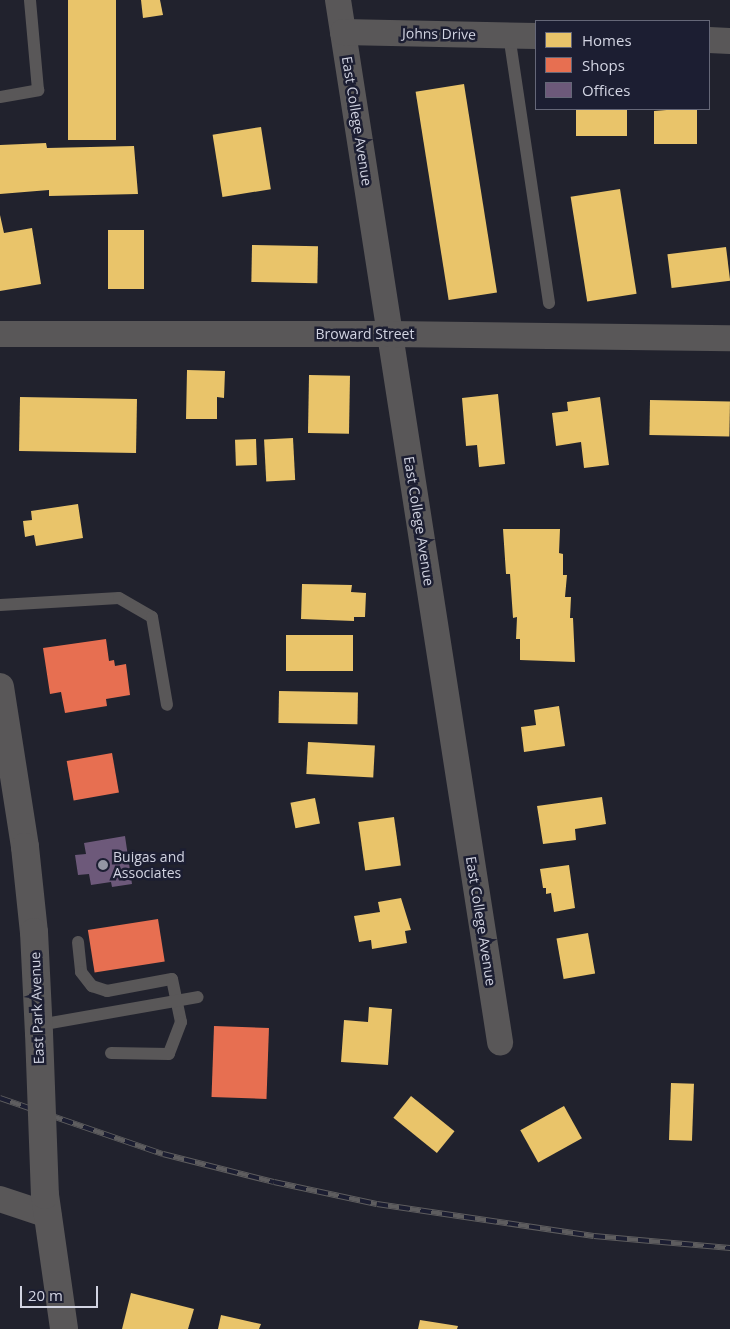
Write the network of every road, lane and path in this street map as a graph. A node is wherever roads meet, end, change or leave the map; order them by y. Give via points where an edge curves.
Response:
1 (30, 0) edge
2 (338, 0) edge
3 (343, 32) junction
4 (509, 36) junction
5 (535, 36) edge
6 (710, 40) edge
7 (730, 41) edge
8 (0, 97) edge
9 (549, 303) dead end
10 (0, 334) edge
11 (390, 334) junction
12 (730, 338) edge
13 (0, 605) edge
14 (1, 702) edge
15 (168, 705) dead end
16 (78, 942) dead end
17 (198, 997) dead end
18 (176, 1001) junction
19 (39, 1029) junction
20 (500, 1042) dead end
21 (111, 1053) dead end
22 (0, 1199) edge
23 (46, 1205) junction
24 (64, 1329) edge

1 - 8 lane via 38,90
2 - 3 street, East College Avenue
3 - 4 street, Johns Drive
3 - 11 street, East College Avenue
4 - 5 street, Johns Drive
4 - 9 lane
6 - 7 street
10 - 11 street, Broward Street
11 - 12 street, Broward Street
11 - 20 street, East College Avenue
13 - 15 lane via 119,598 152,617
14 - 19 street, East Park Avenue via 25,847
16 - 18 lane via 81,972 92,986 107,991 172,979
17 - 18 lane
18 - 19 lane
18 - 21 lane via 180,1022 169,1054
19 - 23 street, East Park Avenue, bridge
22 - 23 street
23 - 24 street, East Park Avenue

